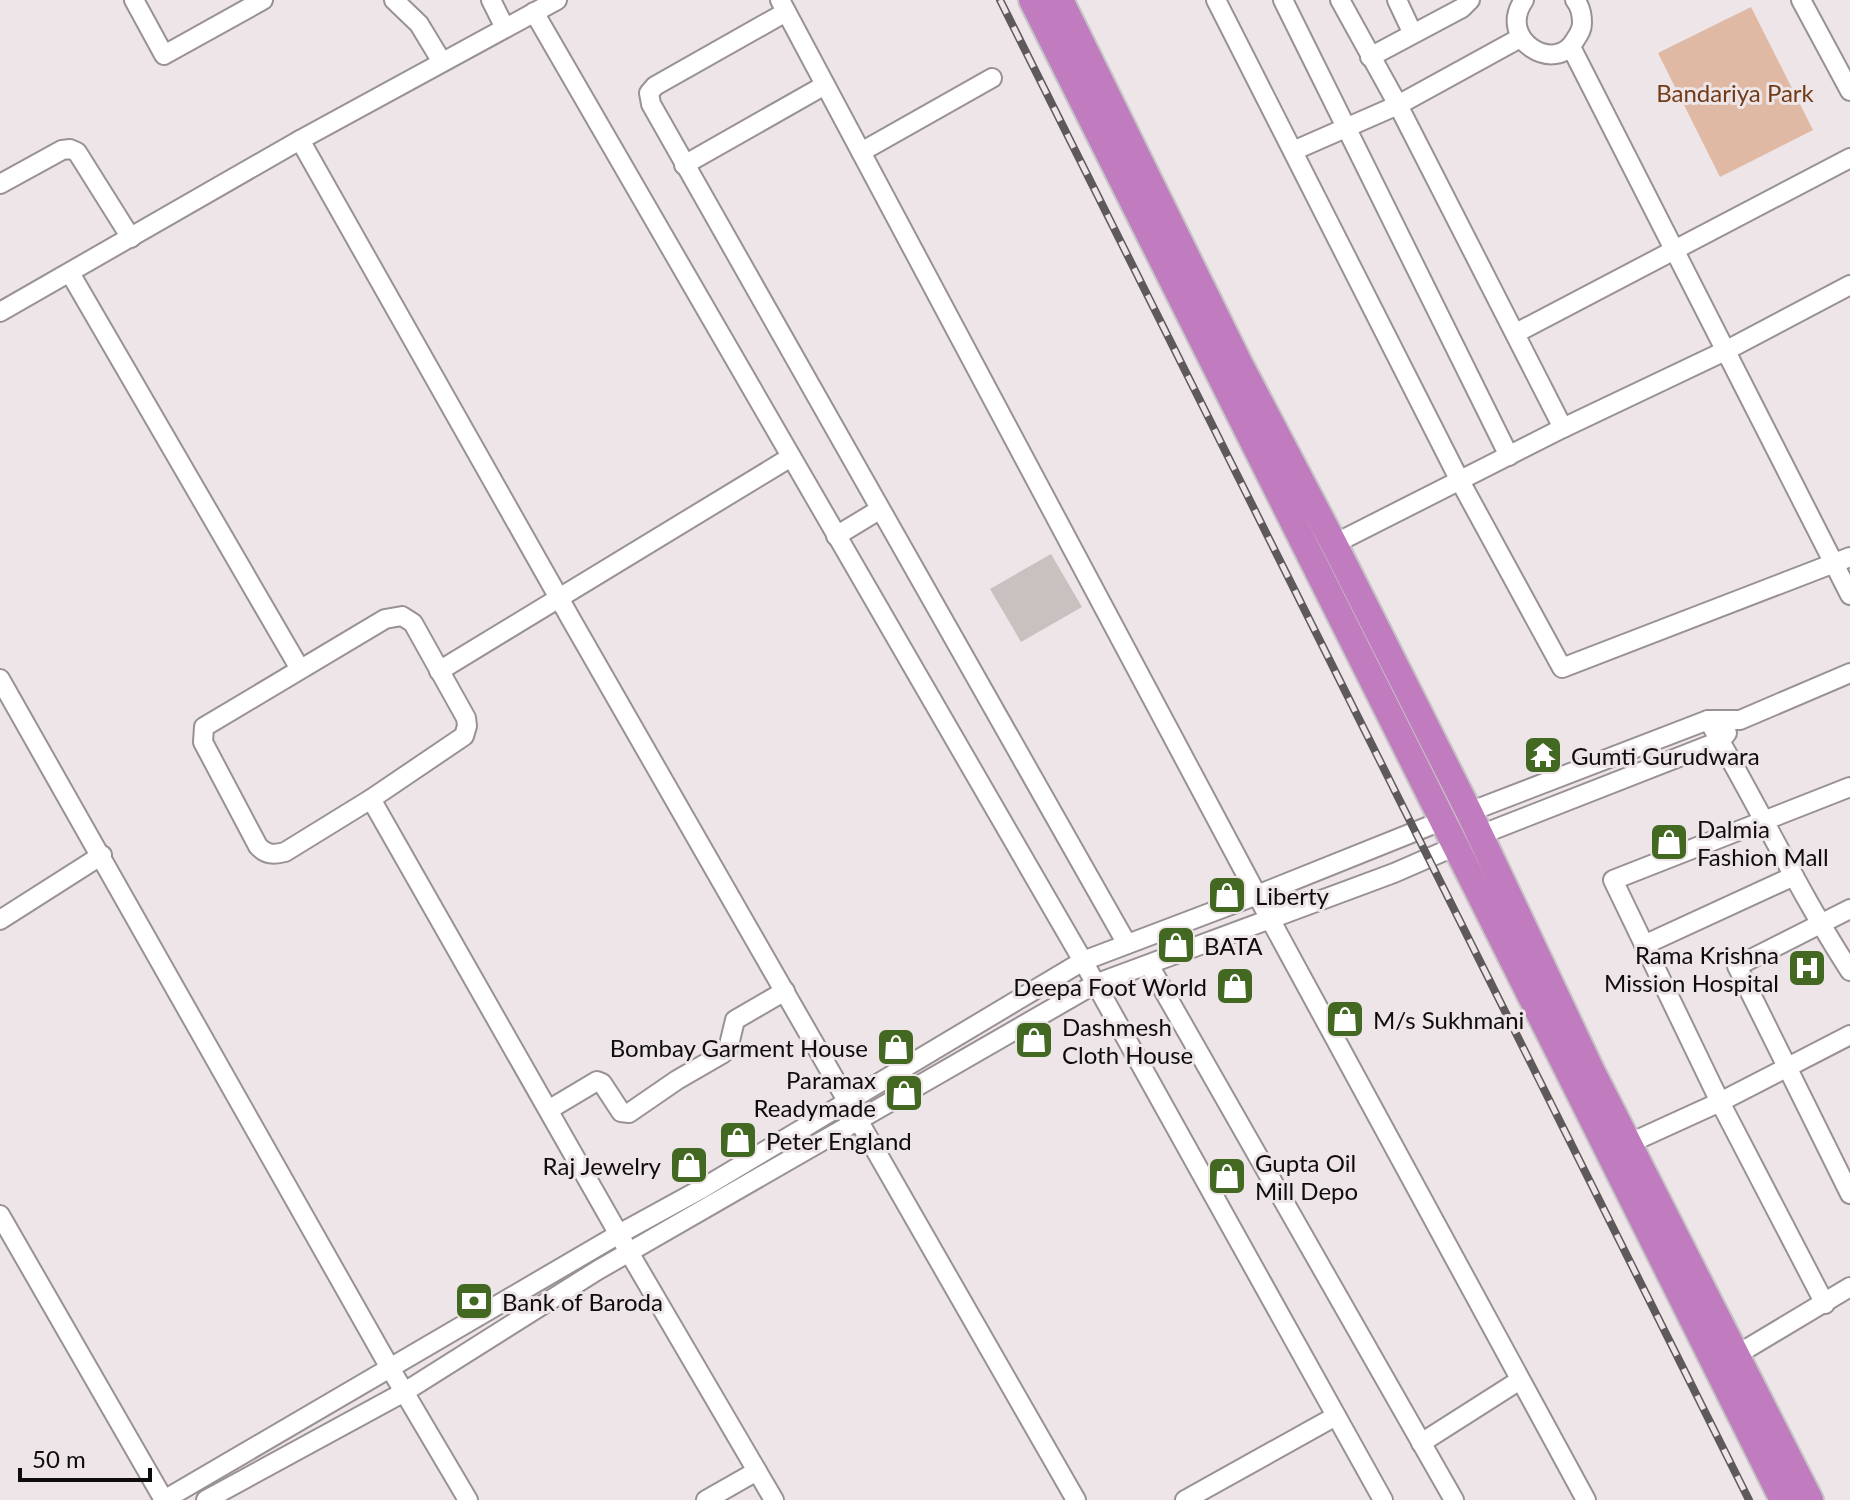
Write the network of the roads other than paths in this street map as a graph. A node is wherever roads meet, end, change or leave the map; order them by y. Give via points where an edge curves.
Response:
1 (134, 0) edge
2 (263, 0) edge
3 (394, 0) edge
4 (491, 0) edge
5 (557, 0) edge
6 (1032, 0) edge
7 (1060, 0) edge
8 (1216, 0) edge
9 (1283, 0) edge
10 (1340, 0) edge
11 (1397, 0) edge
12 (1470, 0) edge
13 (1524, 0) edge
14 (1801, 0) edge
15 (1581, 2) edge
16 (783, 6) edge
17 (528, 9) edge
18 (505, 28) junction
19 (1412, 32) junction
20 (1520, 38) junction
21 (1571, 47) junction
22 (1370, 57) junction
23 (442, 62) junction
24 (992, 78) dead end
25 (825, 85) junction
26 (1850, 91) edge
27 (1398, 105) junction
28 (1347, 128) junction
29 (300, 140) junction
30 (1293, 151) junction
31 (861, 152) junction
32 (1850, 158) edge
33 (684, 165) junction
34 (0, 184) edge
35 (131, 238) junction
36 (1674, 248) junction
37 (70, 273) junction
38 (1850, 285) edge
39 (0, 312) edge
40 (1208, 326) junction
41 (1516, 333) junction
42 (1727, 350) junction
43 (1563, 428) junction
44 (1509, 456) junction
45 (791, 457) junction
46 (1460, 481) junction
47 (879, 510) junction
48 (836, 536) junction
49 (1334, 544) junction
50 (1842, 560) edge
51 (1850, 595) edge
52 (559, 598) junction
53 (300, 669) junction
54 (439, 671) junction
55 (1850, 673) edge
56 (0, 679) edge
57 (1708, 720) junction
58 (1740, 720) junction
59 (1720, 741) junction
60 (1850, 787) edge
61 (371, 799) junction
62 (1765, 818) junction
63 (1464, 822) junction
64 (1456, 846) junction
65 (102, 855) junction
66 (1794, 876) junction
67 (1257, 895) junction
68 (1850, 909) edge
69 (1271, 919) junction
70 (0, 920) edge
71 (1820, 924) junction
72 (1127, 944) junction
73 (1644, 945) junction
74 (1083, 961) junction
75 (1149, 965) junction
76 (1850, 971) edge
77 (1095, 984) junction
78 (785, 991) junction
79 (1850, 1035) edge
80 (1787, 1069) junction
81 (849, 1102) junction
82 (1720, 1102) junction
83 (550, 1109) junction
84 (859, 1119) junction
85 (1619, 1149) junction
86 (1850, 1194) edge
87 (0, 1215) edge
88 (619, 1234) junction
89 (630, 1254) junction
90 (1850, 1287) edge
91 (1825, 1304) junction
92 (1725, 1362) junction
93 (390, 1368) junction
94 (1520, 1380) junction
95 (406, 1391) junction
96 (1336, 1416) junction
97 (1421, 1443) junction
98 (757, 1471) junction
99 (164, 1500) edge
100 (206, 1500) edge
101 (468, 1500) edge
102 (706, 1500) edge
103 (774, 1500) edge
104 (1076, 1500) edge
105 (1185, 1500) edge
106 (1383, 1500) edge
107 (1454, 1500) edge
108 (1586, 1500) edge
109 (1783, 1500) edge
110 (1810, 1500) edge

1 - 2 street via 164,55
3 - 23 street via 419,24
4 - 18 street
5 - 17 street
6 - 40 highway
7 - 40 highway
8 - 30 street
9 - 28 street
10 - 22 street
11 - 19 street
12 - 19 street
13 - 20 street via 1516,24
14 - 26 street
15 - 21 street via 1583,27
16 - 25 street
16 - 33 street via 650,89 651,104
17 - 18 street
17 - 45 street
18 - 23 street
19 - 22 street
20 - 21 street via 1535,51 1554,54
20 - 27 street
21 - 36 street
22 - 27 street
23 - 29 street
24 - 31 street
25 - 31 street
25 - 33 street
27 - 28 street
27 - 41 street
28 - 30 street
28 - 44 street
29 - 35 street
29 - 52 street
30 - 46 street
31 - 67 street
32 - 36 street
33 - 47 street
34 - 35 street via 70,149 77,152
35 - 37 street
36 - 41 street
36 - 42 street
37 - 39 street
37 - 53 street
38 - 42 street
40 - 49 highway
40 - 63 highway
41 - 43 street
42 - 43 street
42 - 50 street
43 - 44 street
44 - 46 street
45 - 48 street
45 - 52 street
46 - 49 street
46 - 50 street via 1562,668
47 - 48 street
47 - 72 street
48 - 74 street
49 - 63 highway
50 - 51 street
52 - 54 street
52 - 78 street
53 - 54 street via 385,619 402,616 413,623
53 - 61 street via 202,732 258,846 273,855 285,852
54 - 61 street via 466,718 464,736
55 - 58 street
56 - 65 street
57 - 58 street
57 - 59 street
57 - 63 street
58 - 59 street
59 - 62 street
59 - 63 street
60 - 62 street
61 - 83 street
62 - 66 street
62 - 73 street via 1613,880
63 - 64 highway
63 - 67 street
63 - 85 highway via 1592,1072
64 - 69 street
64 - 85 highway
65 - 70 street
65 - 93 street
66 - 71 street
66 - 73 street
67 - 69 street
67 - 72 street
68 - 71 street
69 - 75 street
69 - 94 street
71 - 76 street
71 - 80 street via 1737,966
72 - 74 street
73 - 82 street
74 - 77 street
74 - 81 street
75 - 77 street
75 - 97 street
77 - 84 street
77 - 96 street
78 - 81 street
78 - 83 street via 735,1020 722,1054 629,1113 621,1112 597,1081
79 - 80 street
80 - 82 street
80 - 86 street
81 - 84 street
81 - 88 street
82 - 85 street
82 - 91 street
83 - 88 street
84 - 89 street
84 - 104 street
85 - 92 highway
87 - 99 street
88 - 89 street
88 - 93 street
89 - 95 street
89 - 98 street
90 - 91 street
91 - 92 street
92 - 109 highway
92 - 110 highway
93 - 95 street
93 - 99 street
94 - 97 street
94 - 108 street
95 - 100 street
95 - 101 street
96 - 105 street
96 - 106 street
97 - 107 street
98 - 102 street
98 - 103 street

